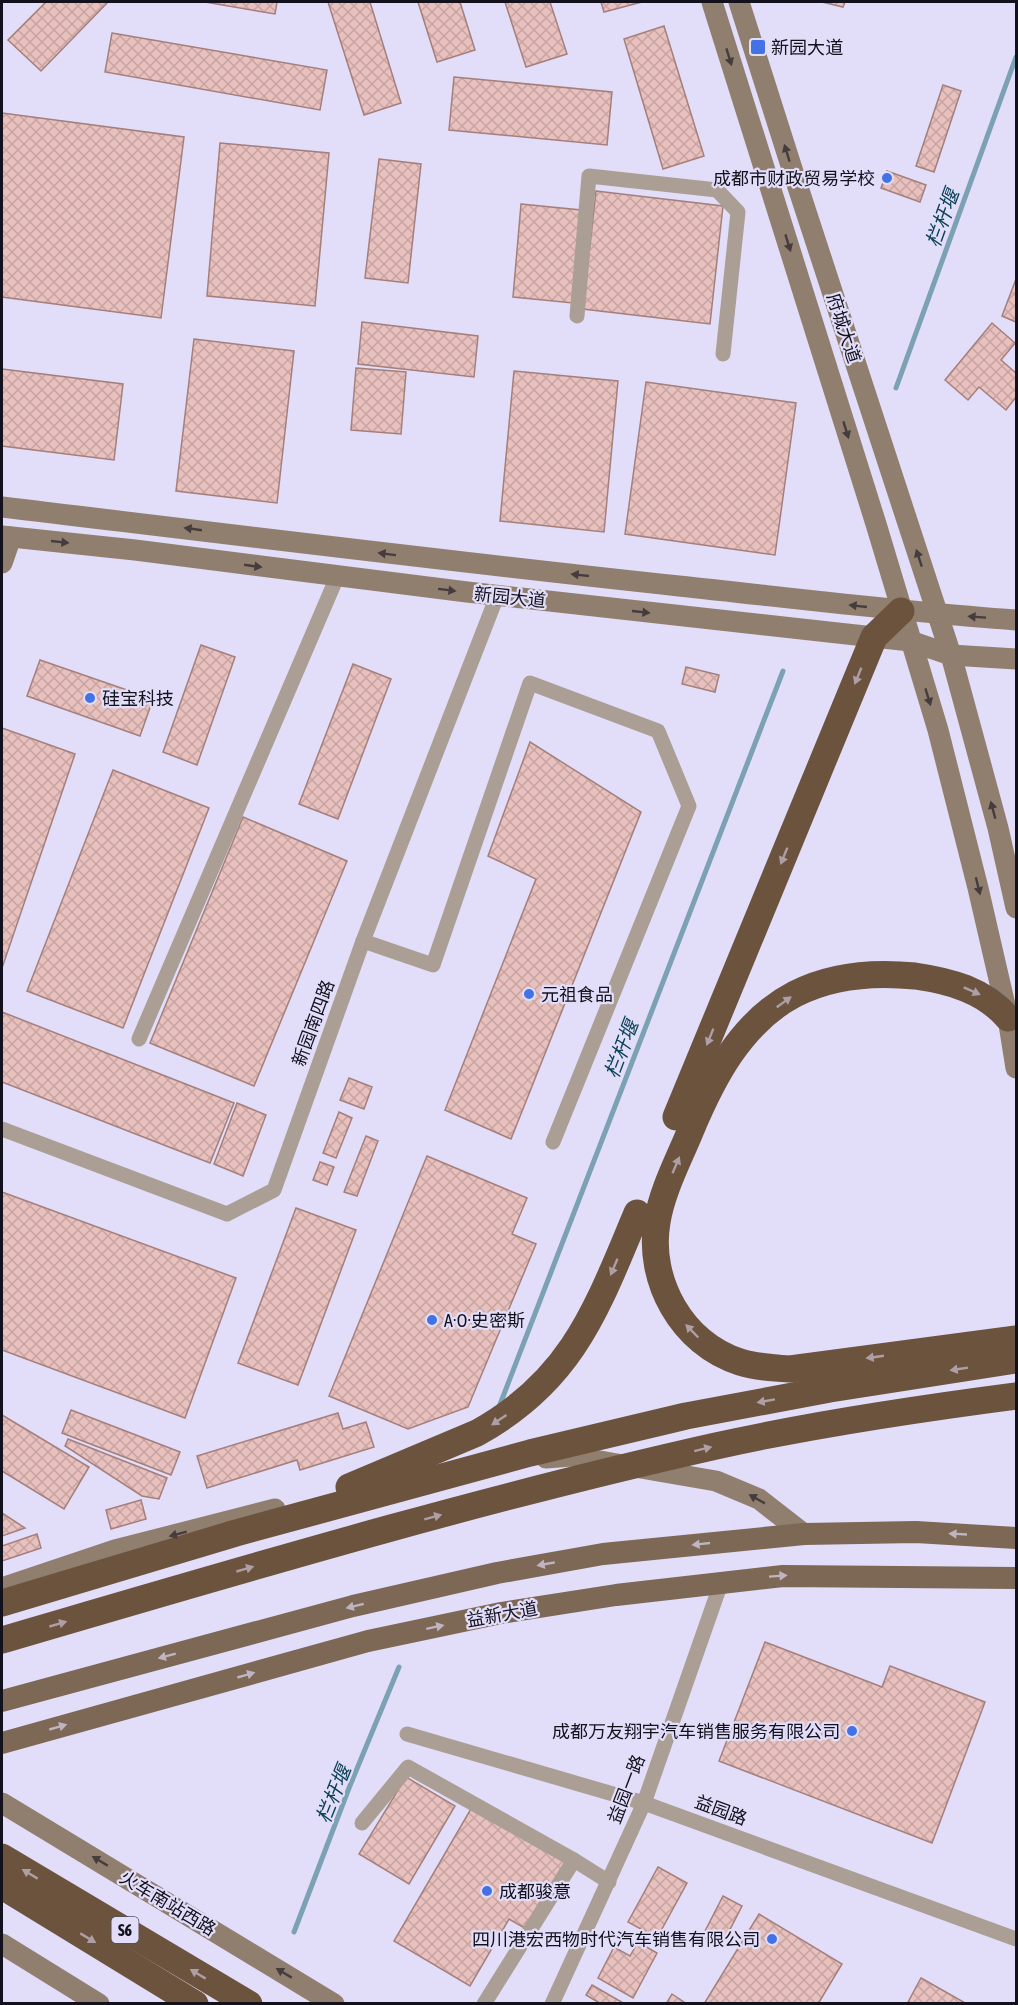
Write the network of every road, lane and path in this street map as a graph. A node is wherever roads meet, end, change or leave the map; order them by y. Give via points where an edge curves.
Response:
1 (712, 2) edge
2 (739, 2) edge
3 (577, 316) dead end
4 (723, 354) dead end
5 (2, 507) edge
6 (6, 537) edge
7 (2, 563) edge
8 (337, 577) junction
9 (497, 596) junction
10 (901, 611) junction
11 (937, 614) junction
12 (1017, 620) edge
13 (874, 637) junction
14 (910, 641) junction
15 (951, 655) junction
16 (1017, 659) edge
17 (1017, 908) edge
18 (363, 941) junction
19 (1008, 1018) junction
20 (139, 1040) dead end
21 (1017, 1068) edge
22 (2, 1129) edge
23 (553, 1142) dead end
24 (647, 1217) junction
25 (1017, 1339) edge
26 (1017, 1360) edge
27 (1017, 1396) edge
28 (236, 1533) junction
29 (804, 1534) junction
30 (1012, 1536) edge
31 (1017, 1578) edge
32 (721, 1583) junction
33 (2, 1588) edge
34 (2, 1603) edge
35 (2, 1640) edge
36 (2, 1701) edge
37 (407, 1734) dead end
38 (2, 1743) edge
39 (2, 1803) edge
40 (644, 1803) junction
41 (362, 1823) dead end
42 (2, 1857) edge
43 (574, 1860) junction
44 (609, 1882) junction
45 (2, 1886) edge
46 (1017, 1939) edge
47 (5, 1950) edge
48 (99, 2004) edge
49 (195, 2004) edge
50 (249, 2004) edge
51 (334, 2004) edge
52 (484, 2004) edge
53 (552, 2004) edge

1 -> 10 main road, 府城大道
11 -> 2 main road, 府城大道
3 - 4 street via 589,176 717,190 738,212
10 -> 5 main road, 新园大道
6 - 7 main road
6 -> 8 main road, 新园大道
8 -> 9 main road, 新园大道
8 - 20 street
9 -> 13 main road, 新园大道
9 - 18 street, 新园南四路
10 - 11 main road, 新园大道
10 - 13 highway
10 - 14 main road, 府城大道
12 -> 11 main road, 新园大道
11 - 15 main road, 府城大道
13 - 14 main road, 新园大道
13 -> 24 highway
14 - 15 main road, 新园大道
14 -> 19 main road, 府城大道 via 941,741
15 - 16 main road, 新园大道
17 -> 15 main road, 府城大道
18 - 22 street, 新园南四路 via 274,1190 227,1214
18 - 23 street via 433,965 530,683 658,731 690,806
19 - 21 main road, 府城大道
24 -> 19 highway via 665,1191 716,1074 752,1029 794,994 833,980 892,974 941,980 965,988 985,997
25 -> 24 highway via 790,1369 740,1362 707,1346 670,1303
24 -> 28 highway, bridge via 588,1324 554,1373 512,1411 462,1441
26 -> 28 highway, bridge via 686,1416 530,1453
35 -> 27 highway, bridge via 328,1544 717,1446 854,1420
28 - 34 highway, bridge
30 -> 29 main road via 916,1532
29 -> 33 main road via 759,1499 716,1481 571,1456 427,1469 115,1550
29 -> 36 main road via 603,1554 497,1573 353,1606
32 -> 31 main road, 益新大道 via 783,1576
38 -> 32 main road, 益新大道 via 368,1641 501,1613
32 - 40 street, 益园一路
37 - 40 street, 益园路
51 -> 39 main road, 火车南站西路
40 - 44 street, 益园一路
40 - 46 street, 益园路
41 - 43 street via 408,1767
50 -> 42 highway, S6
43 - 44 street
43 - 52 street
44 - 53 street, 益园一路
45 -> 49 highway, S6
47 - 48 main road

